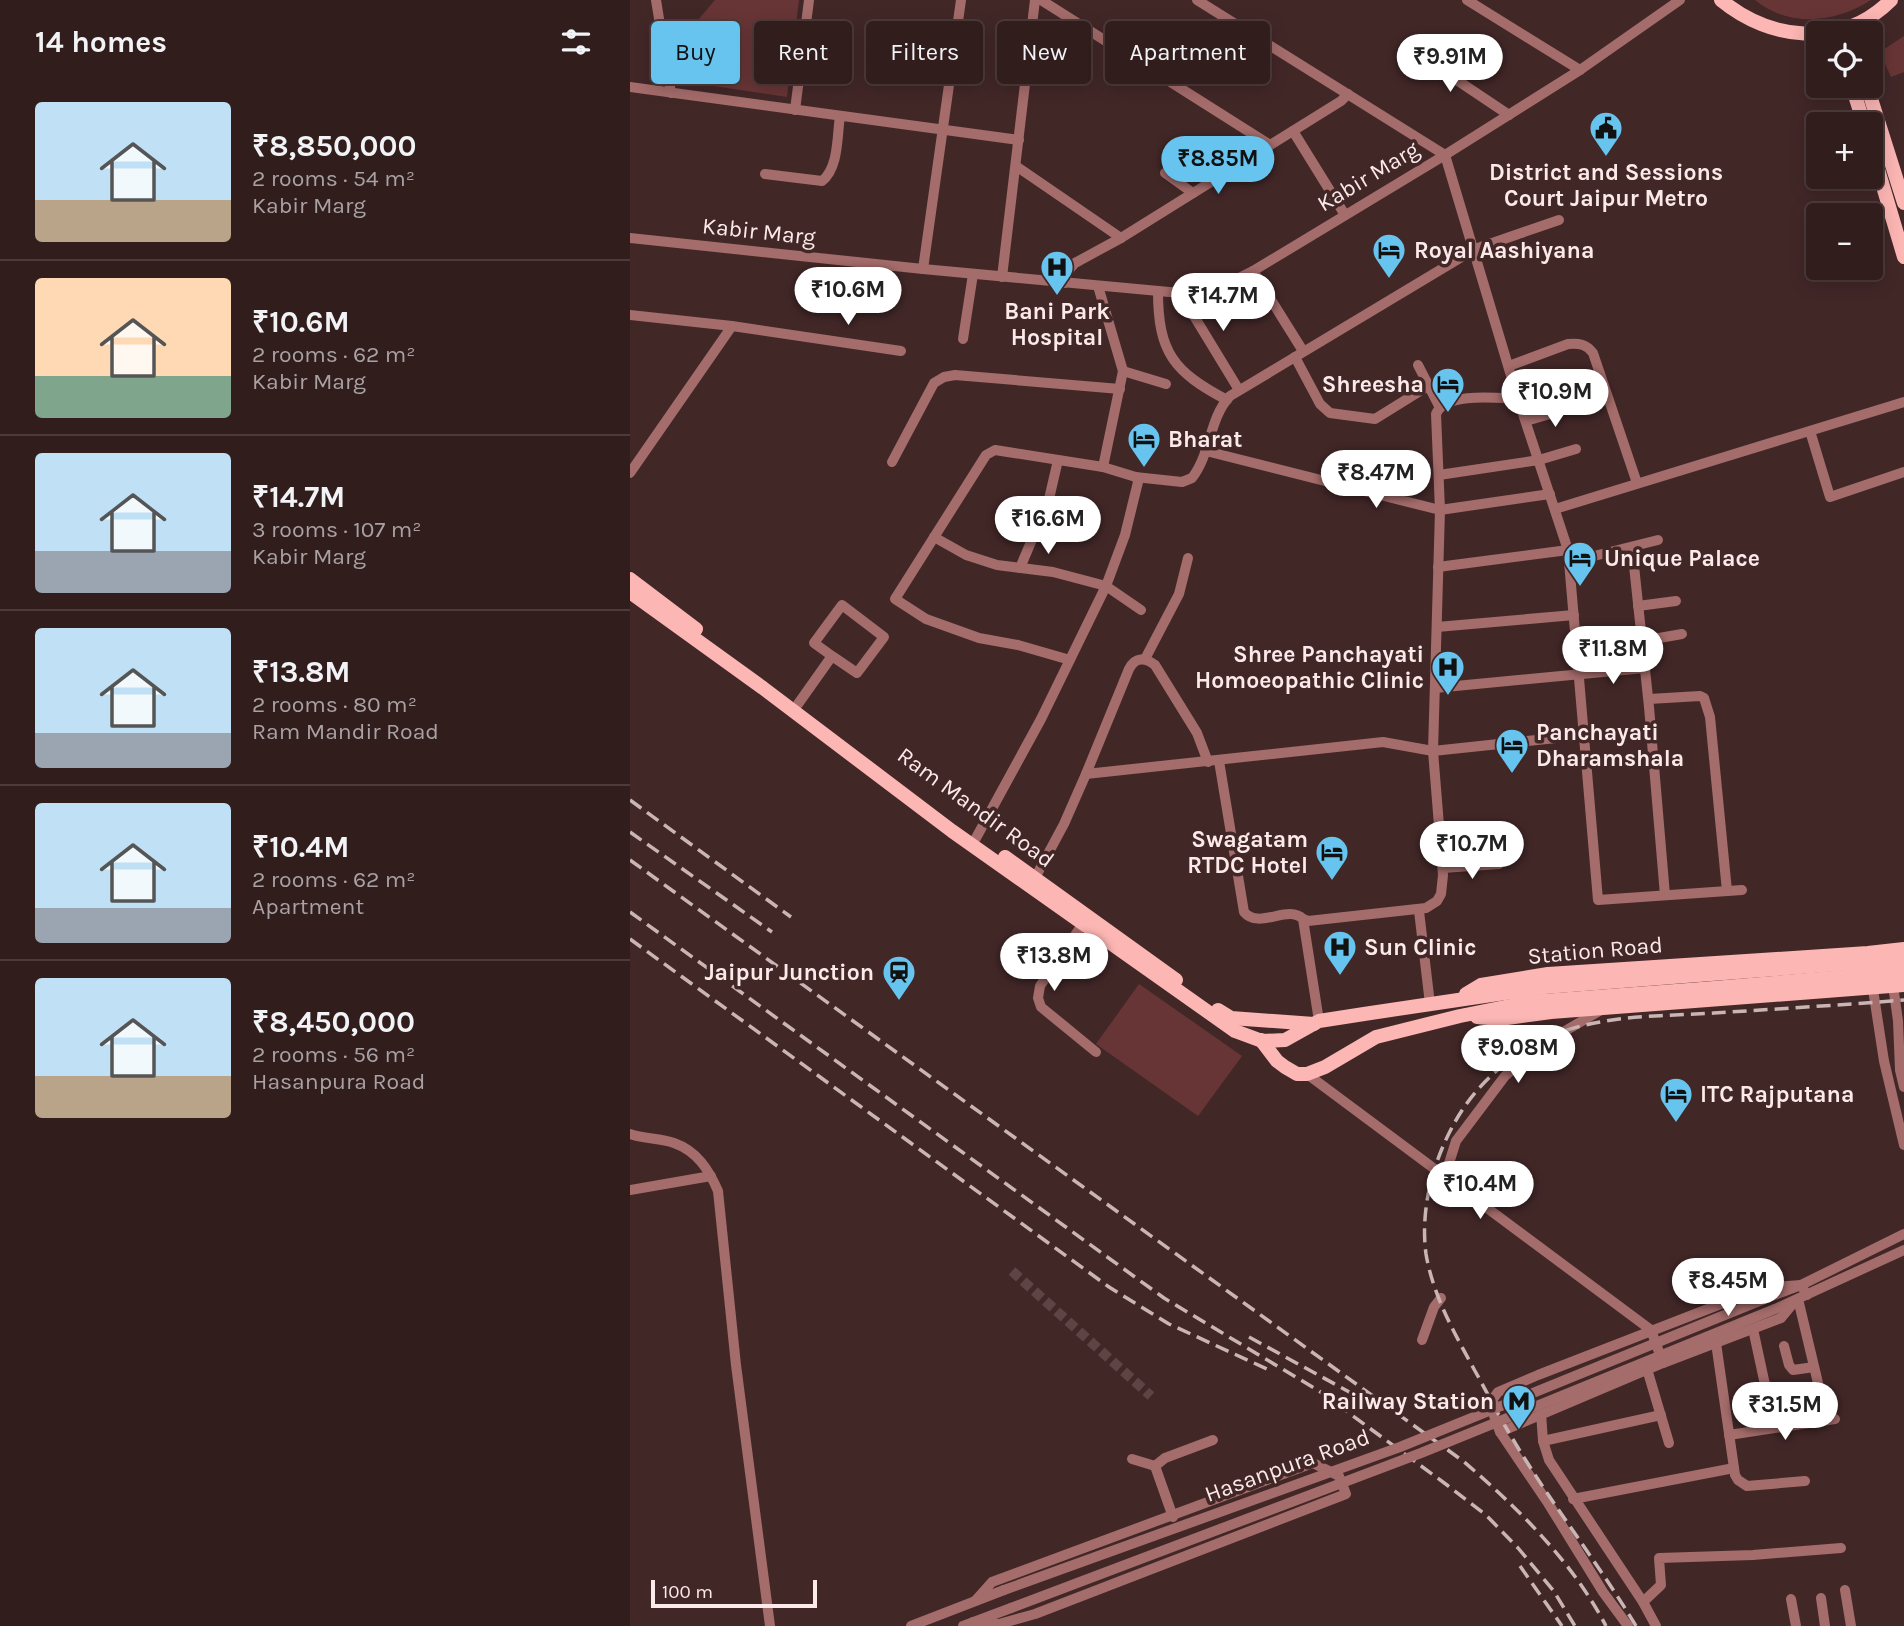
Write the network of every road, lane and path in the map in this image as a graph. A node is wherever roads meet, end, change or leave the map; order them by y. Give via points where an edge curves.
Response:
1 (656, 0) edge
2 (809, 0) edge
3 (961, 0) edge
4 (1038, 0) edge
5 (1196, 0) edge
6 (1467, 0) edge
7 (1680, 0) edge
8 (1721, 0) edge
9 (1891, 0) edge
10 (1864, 21) edge
11 (1777, 31) junction
12 (1806, 35) edge
13 (1806, 42) edge
14 (1409, 48) dead end
15 (1580, 70) junction
16 (630, 88) edge
17 (671, 93) junction
18 (1348, 94) junction
19 (1871, 98) edge
20 (795, 110) junction
21 (1509, 114) junction
22 (839, 116) junction
23 (943, 130) junction
24 (1293, 131) junction
25 (1019, 140) junction
26 (1270, 145) junction
27 (1445, 155) junction
28 (1016, 166) junction
29 (1165, 173) dead end
30 (765, 174) dead end
31 (1883, 186) edge
32 (1194, 193) junction
33 (1904, 203) edge
34 (1345, 215) junction
35 (1559, 219) dead end
36 (630, 238) edge
37 (1121, 238) junction
38 (1475, 248) junction
39 (1904, 257) edge
40 (923, 270) junction
41 (1253, 271) junction
42 (973, 274) junction
43 (1002, 277) junction
44 (1065, 283) junction
45 (1098, 286) junction
46 (1158, 291) junction
47 (1180, 293) junction
48 (630, 315) edge
49 (732, 326) junction
50 (963, 339) dead end
51 (901, 351) dead end
52 (1299, 354) junction
53 (1418, 365) dead end
54 (1509, 366) junction
55 (1123, 371) junction
56 (1166, 384) dead end
57 (1428, 386) junction
58 (1120, 389) junction
59 (1240, 390) junction
60 (1518, 399) junction
61 (1227, 400) junction
62 (1904, 402) edge
63 (1439, 406) junction
64 (1574, 407) dead end
65 (1526, 421) junction
66 (1810, 431) junction
67 (1576, 449) dead end
68 (1206, 451) junction
69 (1058, 460) junction
70 (1539, 460) junction
71 (892, 462) dead end
72 (1103, 467) junction
73 (1904, 472) edge
74 (630, 473) edge
75 (1439, 475) junction
76 (1135, 477) junction
77 (1637, 483) junction
78 (1550, 494) junction
79 (1555, 509) junction
80 (1440, 510) junction
81 (934, 537) junction
82 (1658, 540) dead end
83 (1632, 547) junction
84 (1568, 550) junction
85 (1188, 558) dead end
86 (1570, 562) junction
87 (1438, 567) junction
88 (1020, 568) junction
89 (630, 579) edge
90 (1106, 586) junction
91 (630, 592) edge
92 (1676, 601) dead end
93 (1638, 606) junction
94 (1141, 610) dead end
95 (1574, 615) junction
96 (1437, 627) junction
97 (1682, 634) dead end
98 (1642, 641) junction
99 (832, 656) junction
100 (1145, 659) junction
101 (1070, 660) junction
102 (1645, 668) junction
103 (1579, 673) junction
104 (1435, 688) junction
105 (1648, 699) junction
106 (798, 704) junction
107 (1584, 735) junction
108 (1433, 751) junction
109 (1214, 761) junction
110 (1086, 774) junction
111 (976, 838) junction
112 (1499, 864) dead end
113 (1443, 868) junction
114 (1035, 878) junction
115 (1742, 890) dead end
116 (1727, 891) junction
117 (1665, 895) junction
118 (1419, 911) junction
119 (1303, 919) junction
120 (1082, 925) junction
121 (1904, 948) edge
122 (1888, 951) junction
123 (1868, 953) junction
124 (1904, 959) edge
125 (1904, 972) edge
126 (1899, 985) edge
127 (1873, 988) junction
128 (1456, 1000) junction
129 (1430, 1004) junction
130 (1604, 1008) junction
131 (1460, 1016) junction
132 (1316, 1022) junction
133 (1261, 1040) junction
134 (1096, 1052) dead end
135 (1307, 1074) junction
136 (1904, 1087) edge
137 (630, 1134) edge
138 (1904, 1145) edge
139 (711, 1176) junction
140 (1445, 1176) junction
141 (630, 1190) edge
142 (1904, 1234) edge
143 (1904, 1250) edge
144 (1800, 1295) junction
145 (1441, 1298) dead end
146 (1636, 1319) junction
147 (1753, 1329) junction
148 (1651, 1330) junction
149 (1639, 1335) junction
150 (1422, 1340) dead end
151 (1716, 1343) junction
152 (1784, 1346) dead end
153 (1654, 1367) junction
154 (1814, 1367) junction
155 (1818, 1383) dead end
156 (1768, 1394) dead end
157 (1541, 1413) junction
158 (1661, 1415) junction
159 (1835, 1419) dead end
160 (1500, 1432) junction
161 (1729, 1435) junction
162 (1213, 1440) dead end
163 (1543, 1441) junction
164 (1669, 1443) dead end
165 (1132, 1459) dead end
166 (1155, 1466) junction
167 (1734, 1468) junction
168 (1805, 1480) dead end
169 (1573, 1499) junction
170 (1173, 1517) junction
171 (1841, 1548) dead end
172 (1845, 1590) dead end
173 (1821, 1598) dead end
174 (1791, 1600) dead end
175 (975, 1601) junction
176 (1643, 1602) junction
177 (968, 1624) edge
178 (770, 1626) edge
179 (911, 1626) edge
180 (1628, 1626) edge
181 (1656, 1626) edge
182 (1796, 1626) edge
183 (1825, 1626) edge
184 (1851, 1626) edge

1 - 17 street
2 - 20 street
3 - 23 street
4 - 25 street
4 - 26 street
5 - 18 street
6 - 15 street
7 - 15 street, Kabir Marg
8 - 11 main road via 1744,18
9 - 10 main road
11 - 12 main road
11 - 13 main road
14 - 21 street
15 - 21 street, Kabir Marg
16 - 17 street
17 - 20 street
18 - 24 street
18 - 27 street
19 - 33 main road
20 - 22 street
21 - 27 street, Kabir Marg
22 - 23 street
22 - 30 street via 833,163 826,178
23 - 25 street
23 - 40 street
24 - 26 street
24 - 34 street
25 - 28 street
26 - 32 street
27 - 34 street, Kabir Marg
27 - 38 street
28 - 37 street
28 - 43 street
29 - 32 street
31 - 39 main road
32 - 37 street
34 - 41 street, Kabir Marg
35 - 38 street
36 - 40 street, Kabir Marg
37 - 44 street via 1075,262
38 - 52 street
38 - 54 street
40 - 42 street, Kabir Marg
41 - 47 street, Kabir Marg via 1219,288
41 - 52 street
42 - 43 street, Kabir Marg
42 - 50 street
43 - 44 street, Kabir Marg
44 - 45 street, Kabir Marg
45 - 46 street, Kabir Marg
45 - 55 street
46 - 47 street, Kabir Marg
46 - 61 street via 1163,338 1179,369
47 - 59 street
48 - 49 street
49 - 51 street
49 - 74 street
52 - 57 street via 1320,404 1330,413 1375,419
52 - 59 street
53 - 57 street
54 - 60 street
54 - 77 street via 1567,344 1588,347
55 - 56 street
55 - 58 street
57 - 63 street
58 - 71 street via 944,377 934,383
58 - 72 street
59 - 61 street
60 - 63 street via 1476,398
60 - 65 street
61 - 68 street
62 - 66 street
63 - 75 street
64 - 65 street
65 - 70 street
66 - 73 street via 1830,496
66 - 77 street
67 - 70 street
68 - 76 street via 1192,478 1182,482
68 - 80 street
69 - 72 street
69 - 81 street via 996,450 986,455
69 - 88 street via 1049,499
70 - 75 street
70 - 78 street
72 - 76 street
75 - 80 street
76 - 90 street via 1139,478 1125,536
77 - 79 street
78 - 79 street
78 - 80 street
79 - 84 street
80 - 87 street
81 - 88 street via 966,555
81 - 101 street via 895,599 926,619 979,638
82 - 83 street
83 - 86 street
83 - 93 street
84 - 86 street
84 - 87 street
85 - 100 street via 1179,594
86 - 95 street
87 - 96 street
88 - 90 street
89 - 106 main road, Ram Mandir Road
90 - 94 street
90 - 101 street
91 - 120 main road, Ram Mandir Road
92 - 93 street
93 - 98 street
95 - 96 street
95 - 103 street
96 - 104 street
97 - 98 street
98 - 102 street
99 - 99 street via 814,643 842,605 884,637 856,673
99 - 106 street
100 - 109 street via 1155,665
100 - 110 street via 1136,660 1129,668
101 - 111 street
102 - 103 street
102 - 105 street
103 - 104 street
103 - 107 street
104 - 108 street
105 - 116 street via 1704,698 1710,717
105 - 117 street
106 - 111 main road, Ram Mandir Road
107 - 108 street
107 - 117 street via 1598,900
108 - 109 street via 1383,742
108 - 113 street
109 - 110 street
109 - 119 street via 1244,912 1255,919 1294,915
110 - 114 street
111 - 114 main road, Ram Mandir Road
112 - 113 street
113 - 118 street via 1441,894
114 - 132 main road, Ram Mandir Road via 1231,1018
115 - 116 street
116 - 117 street
118 - 119 street
118 - 129 street
119 - 132 street
120 - 133 main road, Ram Mandir Road via 1235,1031
120 - 134 street via 1040,986 1038,998 1045,1011
121 - 122 main road, Station Road
122 - 123 main road, Station Road
122 - 126 street
123 - 127 street
123 - 128 main road, Station Road via 1548,974 1481,985
124 - 128 main road, bridge via 1559,986
125 - 131 main road, bridge via 1530,1003
126 - 127 main road
126 - 136 street
127 - 130 main road
127 - 138 street via 1891,1099
128 - 129 main road, Station Road
129 - 132 main road, Station Road
130 - 131 main road via 1500,1019
130 - 140 street via 1545,1042 1505,1076 1456,1141
131 - 135 main road via 1376,1037
132 - 133 main road, Station Road via 1285,1040
133 - 135 main road via 1285,1067
135 - 140 street
137 - 139 street via 675,1143 696,1155
139 - 141 street
139 - 178 street via 718,1191
140 - 146 street
142 - 144 street, Hasanpura Road
143 - 144 street
144 - 147 street via 1781,1318
144 - 148 street via 1762,1288
144 - 154 street
144 - 175 street, Hasanpura Road, bridge via 1769,1297 1400,1447
144 - 177 street, bridge via 1421,1453
145 - 150 street
146 - 148 street
146 - 149 street
147 - 151 street
147 - 156 street
148 - 149 street
148 - 153 street
149 - 153 street
149 - 160 street via 1498,1392 1493,1413
151 - 153 street
151 - 161 street
152 - 154 street via 1793,1370
153 - 157 street
153 - 158 street
154 - 155 street
157 - 160 street
157 - 163 street
158 - 163 street
158 - 164 street
159 - 161 street
160 - 180 street
161 - 167 street
162 - 166 street
163 - 169 street
165 - 166 street
166 - 170 street
167 - 168 street via 1738,1480 1747,1486
167 - 169 street
169 - 176 street
170 - 175 street via 992,1582
170 - 177 street via 1313,1464 1339,1476 1346,1494 1035,1614 999,1624
171 - 176 street via 1659,1558 1661,1586
172 - 184 street
173 - 183 street
174 - 182 street
175 - 179 street, Hasanpura Road
176 - 181 street

